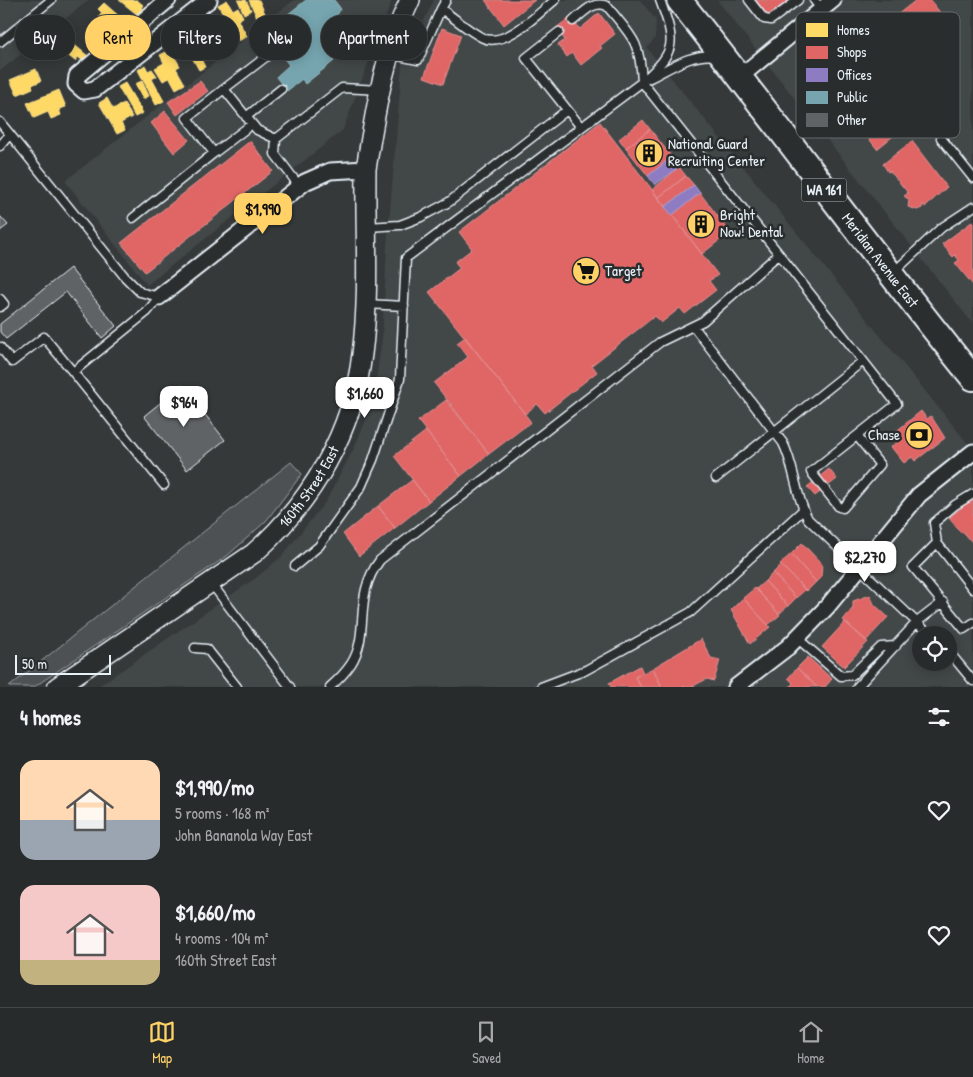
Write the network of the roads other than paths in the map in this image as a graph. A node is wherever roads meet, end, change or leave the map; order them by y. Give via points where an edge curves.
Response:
1 (51, 0) edge
2 (168, 0) edge
3 (209, 0) edge
4 (410, 0) edge
5 (446, 0) edge
6 (555, 0) edge
7 (660, 0) edge
8 (680, 0) edge
9 (749, 0) edge
10 (798, 0) edge
11 (822, 3) edge
12 (441, 9) junction
13 (810, 12) edge
14 (404, 15) edge
15 (573, 21) dead end
16 (796, 22) edge
17 (558, 32) dead end
18 (427, 40) edge
19 (0, 42) edge
20 (262, 60) edge
21 (388, 60) edge
22 (734, 68) junction
23 (642, 82) junction
24 (224, 89) junction
25 (281, 89) dead end
26 (381, 90) junction
27 (567, 110) junction
28 (246, 117) junction
29 (0, 122) edge
30 (252, 124) junction
31 (581, 127) junction
32 (10, 134) junction
33 (941, 138) dead end
34 (276, 139) junction
35 (0, 146) edge
36 (214, 153) junction
37 (366, 169) junction
38 (973, 178) edge
39 (300, 187) junction
40 (973, 207) edge
41 (133, 218) dead end
42 (366, 227) junction
43 (779, 254) junction
44 (891, 274) junction
45 (159, 297) junction
46 (0, 299) edge
47 (365, 304) junction
48 (404, 306) junction
49 (0, 307) edge
50 (694, 327) junction
51 (0, 347) edge
52 (864, 361) junction
53 (73, 372) junction
54 (973, 378) edge
55 (774, 432) junction
56 (857, 436) junction
57 (973, 452) edge
58 (716, 478) dead end
59 (164, 485) dead end
60 (973, 494) edge
61 (803, 510) junction
62 (937, 543) junction
63 (294, 566) dead end
64 (858, 568) junction
65 (211, 584) junction
66 (973, 588) edge
67 (943, 602) junction
68 (917, 622) junction
69 (973, 623) edge
70 (921, 626) edge
71 (797, 638) junction
72 (896, 646) junction
73 (195, 648) dead end
74 (957, 662) edge
75 (337, 680) junction
76 (973, 681) edge
77 (57, 687) edge
78 (237, 687) edge
79 (290, 687) edge
80 (330, 687) edge
81 (343, 687) edge
82 (541, 687) edge
83 (736, 687) edge
84 (857, 687) edge

1 - 19 lane
2 - 3 street via 77,76 76,84 84,91 95,89
4 - 14 street, 160th Street East
5 - 12 lane
6 - 12 lane via 514,33 488,39
7 - 23 lane via 670,25 672,41 660,66
8 - 22 main road, Meridian Avenue East / WA 161
9 - 10 lane via 764,19 771,20
11 - 13 street
12 - 18 lane
15 - 23 lane via 593,5 601,3 607,6 636,42 641,57
16 - 22 street
17 - 27 lane via 526,58
20 - 24 lane
21 - 26 street, 160th Street East
22 - 23 lane via 710,55
22 - 44 main road, Meridian Avenue East / WA 161 via 826,193
23 - 31 lane
23 - 43 lane
24 - 28 lane
24 - 36 lane via 187,118
25 - 28 lane
26 - 34 lane via 342,88
26 - 37 street, 160th Street East
27 - 31 lane
27 - 42 lane via 449,202 421,218 400,225
28 - 30 lane
29 - 32 lane
30 - 34 lane
30 - 36 lane
31 - 48 lane via 406,258
32 - 35 lane
32 - 45 lane via 125,277 140,292
33 - 38 lane
34 - 39 lane via 275,154
36 - 41 lane
37 - 39 street via 330,171
37 - 42 street, 160th Street East
39 - 45 street
40 - 44 lane via 941,228
42 - 47 street, 160th Street East
43 - 50 lane via 719,309
43 - 52 lane
44 - 54 main road, Meridian Avenue East / WA 161
45 - 53 lane via 147,312
46 - 49 lane via 4,304
47 - 48 lane
47 - 65 street, 160th Street East via 362,355 356,386 347,420 333,451 308,494 275,534
48 - 63 lane via 400,379 362,487 319,546
50 - 55 lane
50 - 75 lane via 660,342 380,560 365,584 358,647 352,663
51 - 53 lane via 12,362 44,337
52 - 55 lane
52 - 56 lane via 897,404
53 - 59 lane
55 - 58 lane
55 - 61 lane via 790,460
56 - 56 lane via 880,465 843,508 812,472
57 - 64 street via 918,495
60 - 62 lane via 934,523
61 - 64 lane via 812,525
61 - 82 lane via 691,612 586,670
62 - 66 lane
62 - 67 lane via 913,567
64 - 68 lane
64 - 71 street
65 - 77 street, 160th Street East
65 - 79 lane
67 - 68 lane
67 - 69 lane via 964,629
68 - 70 lane
68 - 72 lane
71 - 72 lane via 846,677 881,646
71 - 83 street
72 - 84 lane
73 - 78 lane via 208,649
74 - 76 lane
75 - 80 lane
75 - 81 lane

